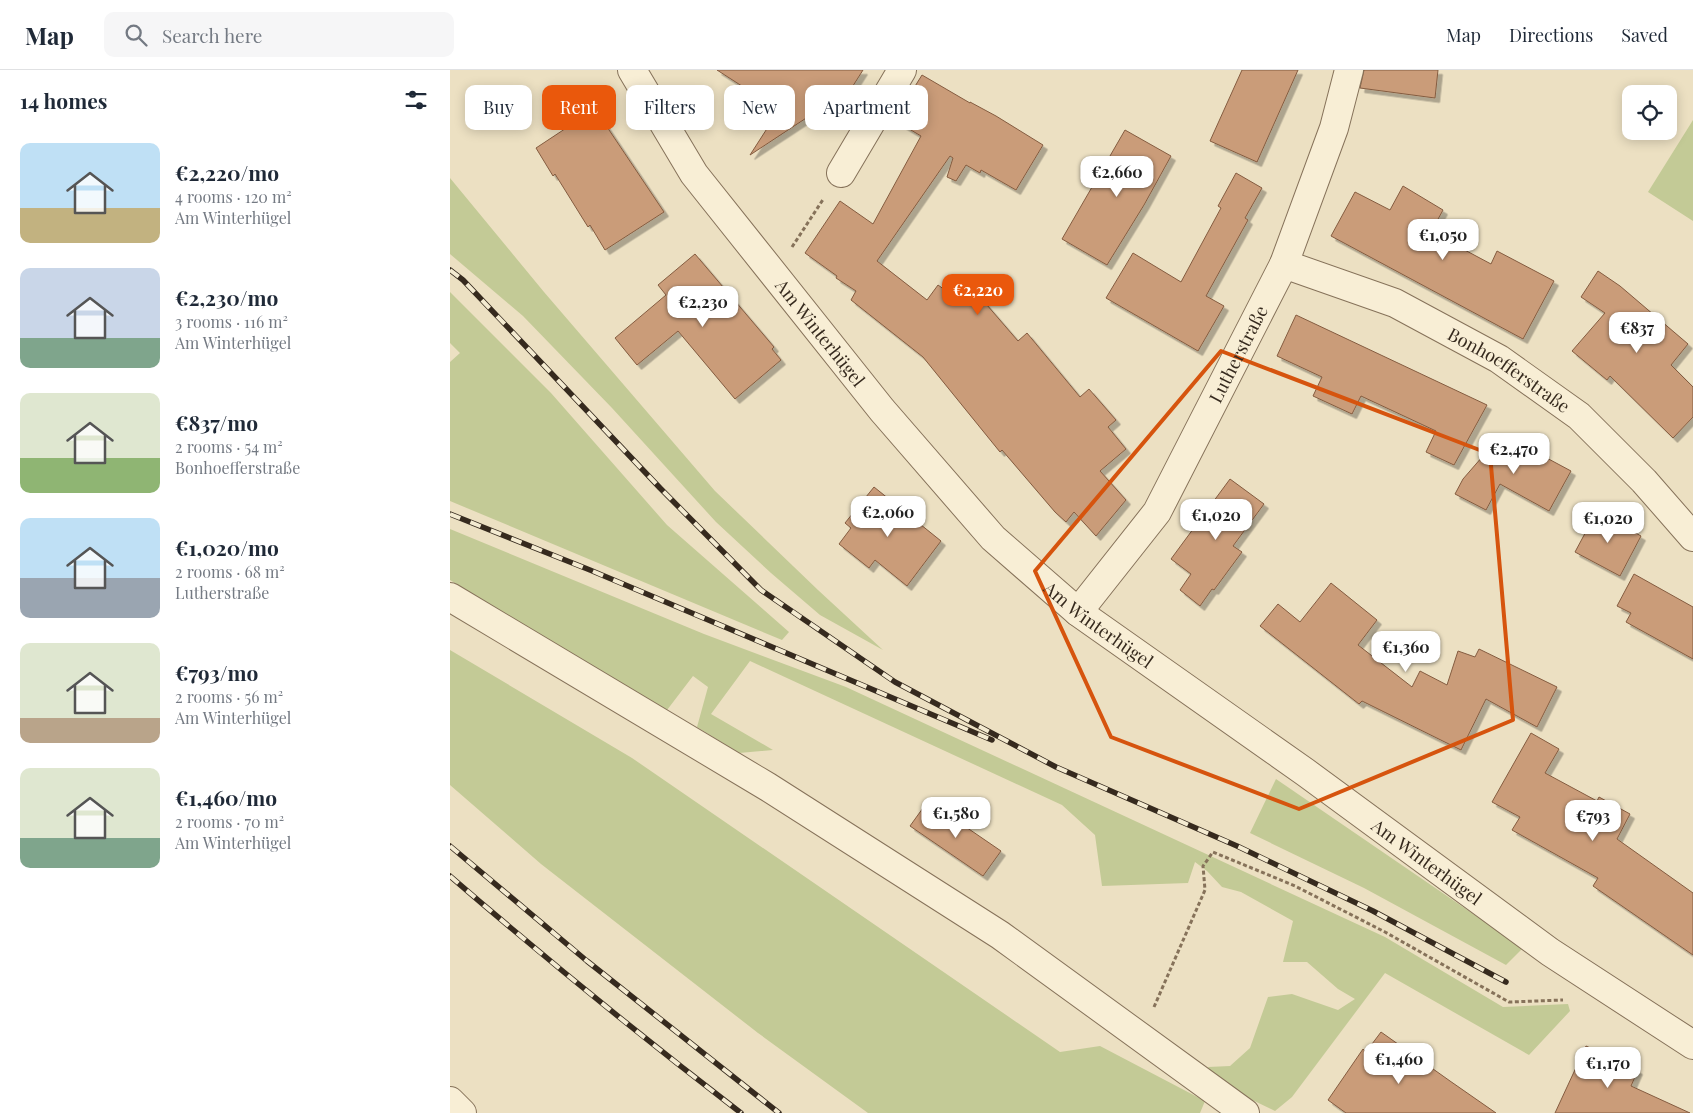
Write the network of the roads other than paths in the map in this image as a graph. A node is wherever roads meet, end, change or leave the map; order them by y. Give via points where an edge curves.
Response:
1 (632, 70) edge
2 (902, 70) edge
3 (1349, 70) edge
4 (841, 173) road end
5 (1284, 264) junction
6 (1693, 537) edge
7 (450, 597) edge
8 (1078, 612) junction
9 (1693, 1045) edge
10 (450, 1101) edge
11 (462, 1113) edge
12 (1245, 1113) edge

1 - 8 street, Am Winterhügel via 694,174 882,410 993,538
2 - 4 street
3 - 5 street, Lutherstraße via 1334,128
5 - 6 street, Bonhoefferstraße via 1395,303 1499,359 1579,416 1644,481
5 - 8 street, Lutherstraße via 1157,512
7 - 12 street via 768,788 1000,935
8 - 9 street, Am Winterhügel via 1306,772 1550,952
10 - 11 street

